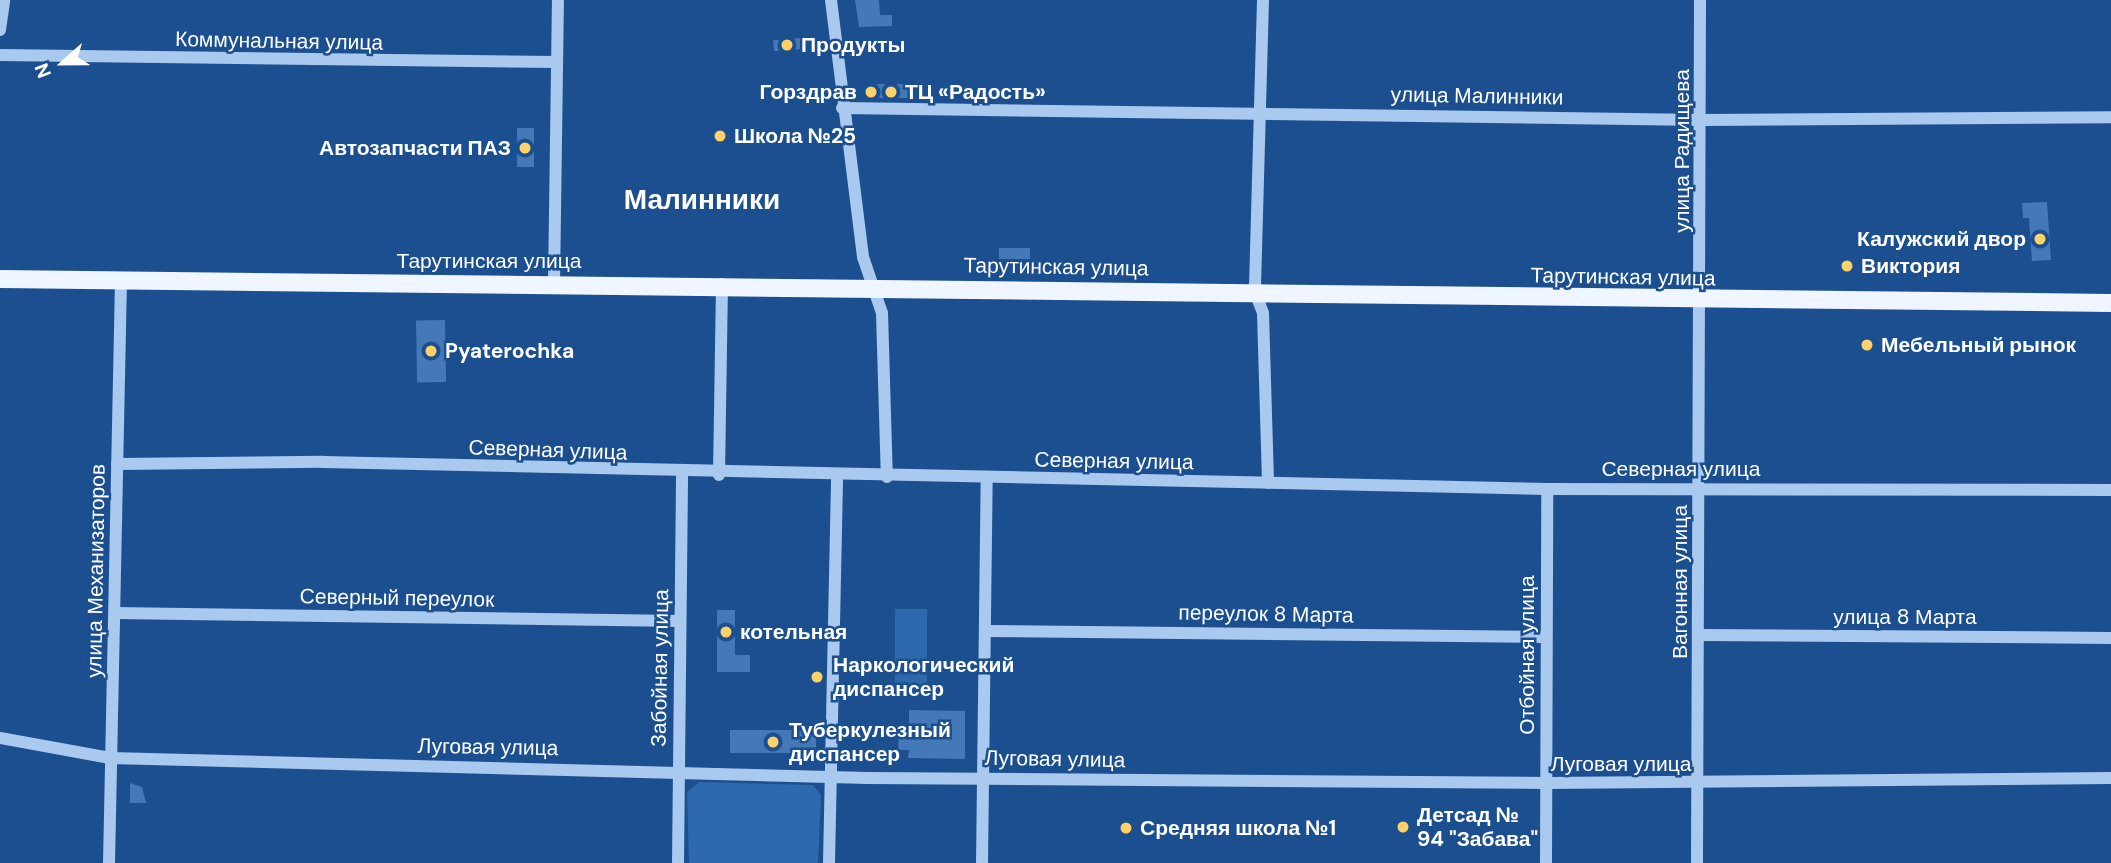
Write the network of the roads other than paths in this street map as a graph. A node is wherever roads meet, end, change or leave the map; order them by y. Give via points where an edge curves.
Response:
1 (4, 0) edge
2 (558, 0) edge
3 (831, 0) edge
4 (1263, 0) edge
5 (1700, 0) edge
6 (0, 30) edge
7 (0, 55) edge
8 (557, 62) junction
9 (842, 108) junction
10 (1261, 110) junction
11 (2111, 117) edge
12 (1702, 120) junction
13 (0, 279) edge
14 (121, 281) junction
15 (554, 284) junction
16 (722, 284) junction
17 (871, 287) junction
18 (1255, 292) junction
19 (1702, 302) junction
20 (2111, 303) edge
21 (117, 464) junction
22 (682, 474) junction
23 (719, 475) junction
24 (837, 476) junction
25 (887, 477) junction
26 (987, 478) junction
27 (1268, 483) junction
28 (1700, 488) junction
29 (1547, 489) junction
30 (2111, 490) edge
31 (114, 613) junction
32 (680, 621) junction
33 (985, 631) junction
34 (1699, 635) junction
35 (1546, 637) junction
36 (2111, 638) edge
37 (0, 737) edge
38 (110, 758) junction
39 (678, 771) junction
40 (831, 777) junction
41 (983, 778) junction
42 (2111, 778) edge
43 (1547, 783) junction
44 (1698, 783) junction
45 (109, 863) edge
46 (678, 863) edge
47 (829, 863) edge
48 (982, 863) edge
49 (1546, 863) edge
50 (1697, 863) edge

1 - 6 street
2 - 8 street
3 - 9 street
4 - 10 street
5 - 12 street, улица Радищева
7 - 8 street, Коммунальная улица
8 - 15 street
9 - 10 street, улица Малинники
9 - 17 street
10 - 12 street, улица Малинники
10 - 18 street
11 - 12 street, улица Малинники
12 - 19 street, улица Радищева
13 - 14 main road, Тарутинская улица
14 - 15 main road, Тарутинская улица
14 - 21 street, улица Механизаторов
15 - 16 main road, Тарутинская улица
16 - 17 main road, Тарутинская улица
16 - 23 street
17 - 18 main road, Тарутинская улица
17 - 25 street via 882,313
18 - 19 main road, Тарутинская улица
18 - 27 street via 1263,313
19 - 20 main road, Тарутинская улица
19 - 28 street, Вагонная улица
21 - 22 street, Северная улица via 323,462
21 - 31 street, улица Механизаторов
22 - 23 street, Северная улица
22 - 32 street, Забойная улица
23 - 24 street, Северная улица
24 - 25 street, Северная улица
24 - 40 street
25 - 26 street, Северная улица
26 - 27 street, Северная улица
26 - 33 street
27 - 29 street, Северная улица
28 - 29 street, Северная улица
28 - 30 street, Северная улица
28 - 34 street, Вагонная улица
29 - 35 street, Отбойная улица
31 - 32 street, Северный переулок
31 - 38 street, улица Механизаторов
32 - 39 street, Забойная улица
33 - 35 street, переулок 8 Марта
33 - 41 street
34 - 36 street, улица 8 Марта
34 - 44 street, Вагонная улица
35 - 43 street, Отбойная улица
37 - 38 street, Луговая улица
38 - 39 street, Луговая улица
38 - 45 street, улица Механизаторов
39 - 40 street, Луговая улица
39 - 46 street, Забойная улица
40 - 41 street, Луговая улица
40 - 47 street
41 - 43 street, Луговая улица
41 - 48 street
42 - 44 street, Луговая улица
43 - 44 street, Луговая улица
43 - 49 street, Отбойная улица
44 - 50 street, Вагонная улица

